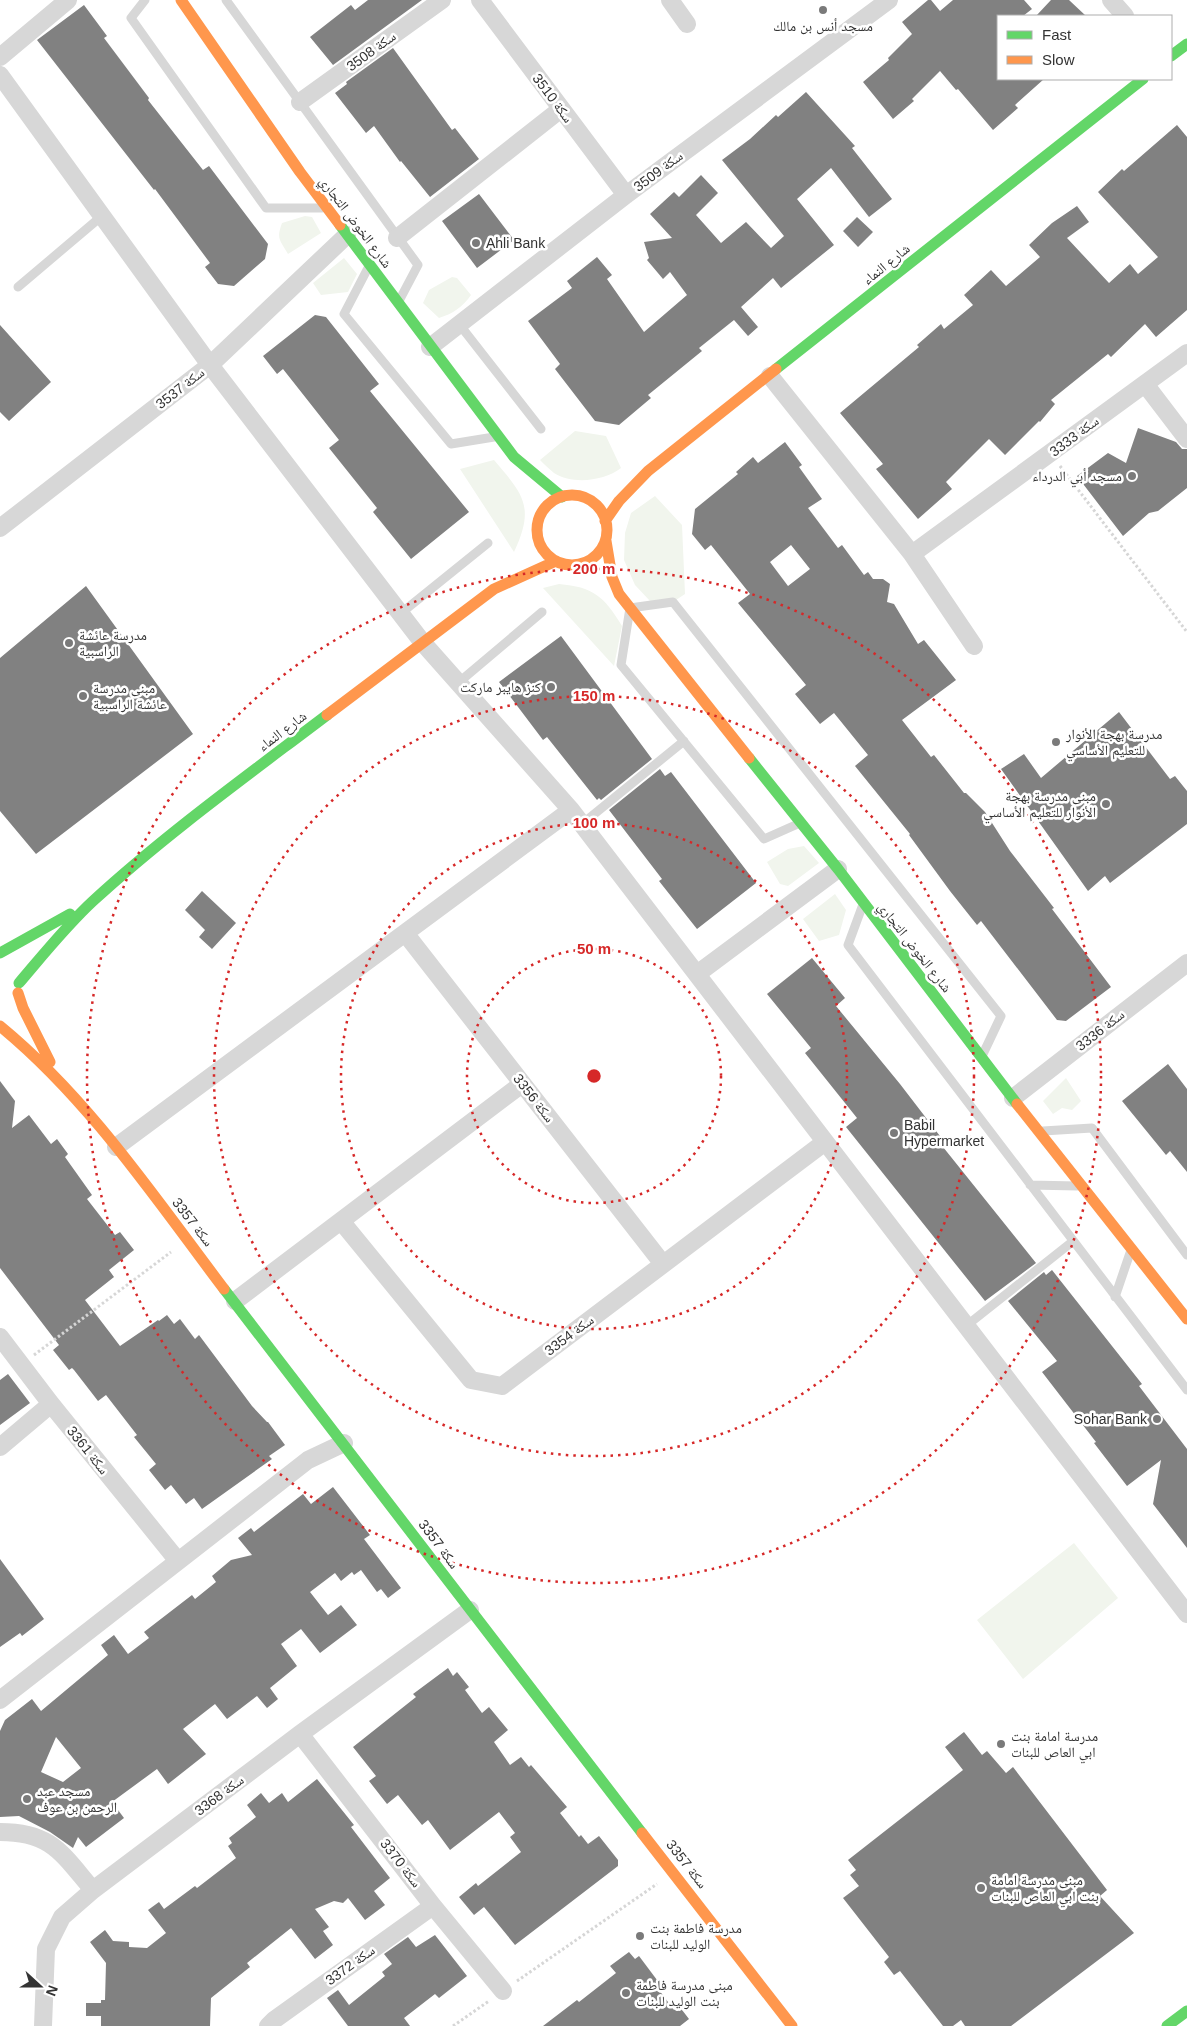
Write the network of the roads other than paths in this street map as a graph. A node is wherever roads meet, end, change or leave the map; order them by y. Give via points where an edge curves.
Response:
1 (68, 0) edge
2 (145, 0) edge
3 (182, 0) edge
4 (226, 0) edge
5 (442, 0) edge
6 (480, 0) edge
7 (670, 0) edge
8 (889, 0) edge
9 (1111, 0) edge
10 (1124, 15) edge
11 (688, 24) dead end
12 (1187, 44) edge
13 (1172, 55) edge
14 (0, 57) edge
15 (0, 75) edge
16 (1142, 80) edge
17 (300, 102) junction
18 (561, 109) junction
19 (626, 195) junction
20 (327, 208) junction
21 (103, 215) junction
22 (348, 235) junction
23 (397, 238) junction
24 (370, 265) junction
25 (18, 287) dead end
26 (398, 304) junction
27 (459, 324) junction
28 (430, 347) junction
29 (1187, 353) edge
30 (210, 365) junction
31 (770, 376) junction
32 (1145, 384) junction
33 (541, 429) dead end
34 (498, 437) junction
35 (1187, 439) edge
36 (514, 457) junction
37 (648, 471) junction
38 (526, 483) dead end
39 (615, 489) dead end
40 (597, 494) dead end
41 (562, 496) junction
42 (584, 498) junction
43 (535, 505) dead end
44 (540, 517) junction
45 (605, 521) junction
46 (0, 528) edge
47 (537, 533) junction
48 (606, 540) junction
49 (488, 543) dead end
50 (528, 550) dead end
51 (912, 554) junction
52 (556, 561) junction
53 (516, 565) dead end
54 (568, 565) junction
55 (586, 573) dead end
56 (602, 583) dead end
57 (494, 590) junction
58 (619, 594) junction
59 (630, 608) junction
60 (542, 612) dead end
61 (400, 614) junction
62 (423, 643) junction
63 (974, 646) dead end
64 (458, 683) junction
65 (684, 741) junction
66 (576, 817) junction
67 (801, 822) junction
68 (838, 869) junction
69 (92, 902) junction
70 (863, 904) junction
71 (405, 933) junction
72 (2, 956) edge
73 (1187, 963) edge
74 (697, 974) junction
75 (18, 983) junction
76 (7, 1009) dead end
77 (0, 1026) edge
78 (982, 1056) junction
79 (60, 1082) junction
80 (522, 1084) junction
81 (1013, 1098) junction
82 (1039, 1131) junction
83 (825, 1142) junction
84 (116, 1147) junction
85 (1030, 1185) junction
86 (1082, 1186) junction
87 (341, 1221) junction
88 (1072, 1242) junction
89 (1132, 1248) junction
90 (1187, 1255) edge
91 (663, 1264) junction
92 (1115, 1297) junction
93 (235, 1301) junction
94 (1187, 1319) edge
95 (966, 1326) junction
96 (0, 1337) edge
97 (1187, 1390) edge
98 (51, 1404) junction
99 (344, 1443) junction
100 (0, 1447) edge
101 (178, 1561) junction
102 (470, 1610) junction
103 (1187, 1614) edge
104 (0, 1700) edge
105 (300, 1734) junction
106 (0, 1832) edge
107 (93, 1890) junction
108 (433, 1906) junction
109 (503, 1991) road end
110 (1187, 2010) edge
111 (42, 2026) edge
112 (268, 2026) edge
113 (792, 2026) edge
114 (1167, 2026) edge

1 - 14 street
2 - 20 lane via 131,18 266,208
3 - 20 street, شارع الخوض التجاري
4 - 17 lane
5 - 17 street, سكة 3508
6 - 18 street, سكة 3510
7 - 11 street
8 - 19 street, سكة 3509
9 - 10 street
12 - 13 street
15 - 21 street
16 - 31 street, شارع النماء
17 - 23 lane
18 - 19 street, سكة 3510
18 - 23 street
19 - 27 street, سكة 3509
20 - 22 street, شارع الخوض التجاري
21 - 25 lane
21 - 30 street
22 - 24 street, شارع الخوض التجاري
22 - 30 street, سكة 3537
23 - 26 lane via 418,265
24 - 26 street, شارع الخوض التجاري
24 - 34 lane via 344,314 451,444
26 - 28 street, شارع الخوض التجاري
27 - 28 street, سكة 3509
27 - 33 lane
28 - 34 street, شارع الخوض التجاري
29 - 32 street, سكة 3333
30 - 46 street, سكة 3537
30 - 61 street
31 - 37 street, شارع النماء
31 - 51 street
32 - 35 street
32 - 51 street, سكة 3333
34 - 36 street, شارع الخوض التجاري
36 - 38 street, شارع الخوض التجاري
36 - 41 street, شارع الخوض التجاري
37 - 39 street, شارع النماء
37 - 45 street, شارع النماء via 612,507
40 - 42 street
41 - 42 street
41 - 44 street via 549,504
42 - 45 street via 597,507
43 - 44 street
44 - 47 street
45 - 48 street
47 - 50 street
47 - 52 street via 546,554
48 - 54 street via 590,560
48 - 58 street, شارع الخوض التجاري via 608,559
49 - 61 lane
51 - 63 street
52 - 54 street
52 - 57 street, شارع النماء
53 - 57 street, شارع النماء
54 - 55 street
56 - 58 street, شارع الخوض التجاري
57 - 62 street, شارع النماء
58 - 59 street, شارع الخوض التجاري
59 - 65 lane via 622,665
59 - 67 street, شارع الخوض التجاري
59 - 78 lane via 673,602 1001,1016
60 - 64 lane
61 - 62 street
62 - 64 street
62 - 69 street, شارع النماء via 178,828
64 - 66 street
65 - 66 lane
65 - 67 lane via 764,839
66 - 71 street
66 - 74 street
67 - 68 street, شارع الخوض التجاري
68 - 70 street, شارع الخوض التجاري
68 - 74 street
69 - 72 street, شارع النماء
69 - 75 street, شارع النماء
70 - 78 street, شارع الخوض التجاري
70 - 85 lane via 848,945
71 - 80 street, سكة 3356
71 - 84 street
73 - 81 street, سكة 3336
74 - 83 street
75 - 76 street, شارع النماء via 13,1002
75 - 79 street, سكة 3357 via 23,1008
77 - 79 street, سكة 3357
78 - 81 street, شارع الخوض التجاري
79 - 84 street, سكة 3357
80 - 87 street
80 - 91 street, سكة 3356
81 - 82 street, شارع الخوض التجاري
82 - 86 street, شارع الخوض التجاري
82 - 90 lane via 1092,1128
83 - 91 street, سكة 3354
83 - 95 street
84 - 93 street, سكة 3357
85 - 86 lane
85 - 88 lane
86 - 89 street, شارع الخوض التجاري
87 - 91 street, سكة 3354 via 471,1380 502,1386
87 - 93 street
88 - 92 lane
88 - 95 lane
89 - 92 lane
89 - 94 street, شارع الخوض التجاري
92 - 97 lane
93 - 99 street, سكة 3357
95 - 103 street
96 - 98 street, سكة 3361
98 - 100 street
98 - 101 street, سكة 3361
99 - 101 street via 308,1460
99 - 102 street, سكة 3357
101 - 104 street
102 - 105 street, سكة 3368
102 - 113 street, سكة 3357
105 - 107 street, سكة 3368
105 - 108 street, سكة 3370
106 - 107 street via 27,1834 50,1843
107 - 111 street, سكة 3368 via 62,1917 46,1949
108 - 109 street, سكة 3370
108 - 112 street, سكة 3372
110 - 114 street

